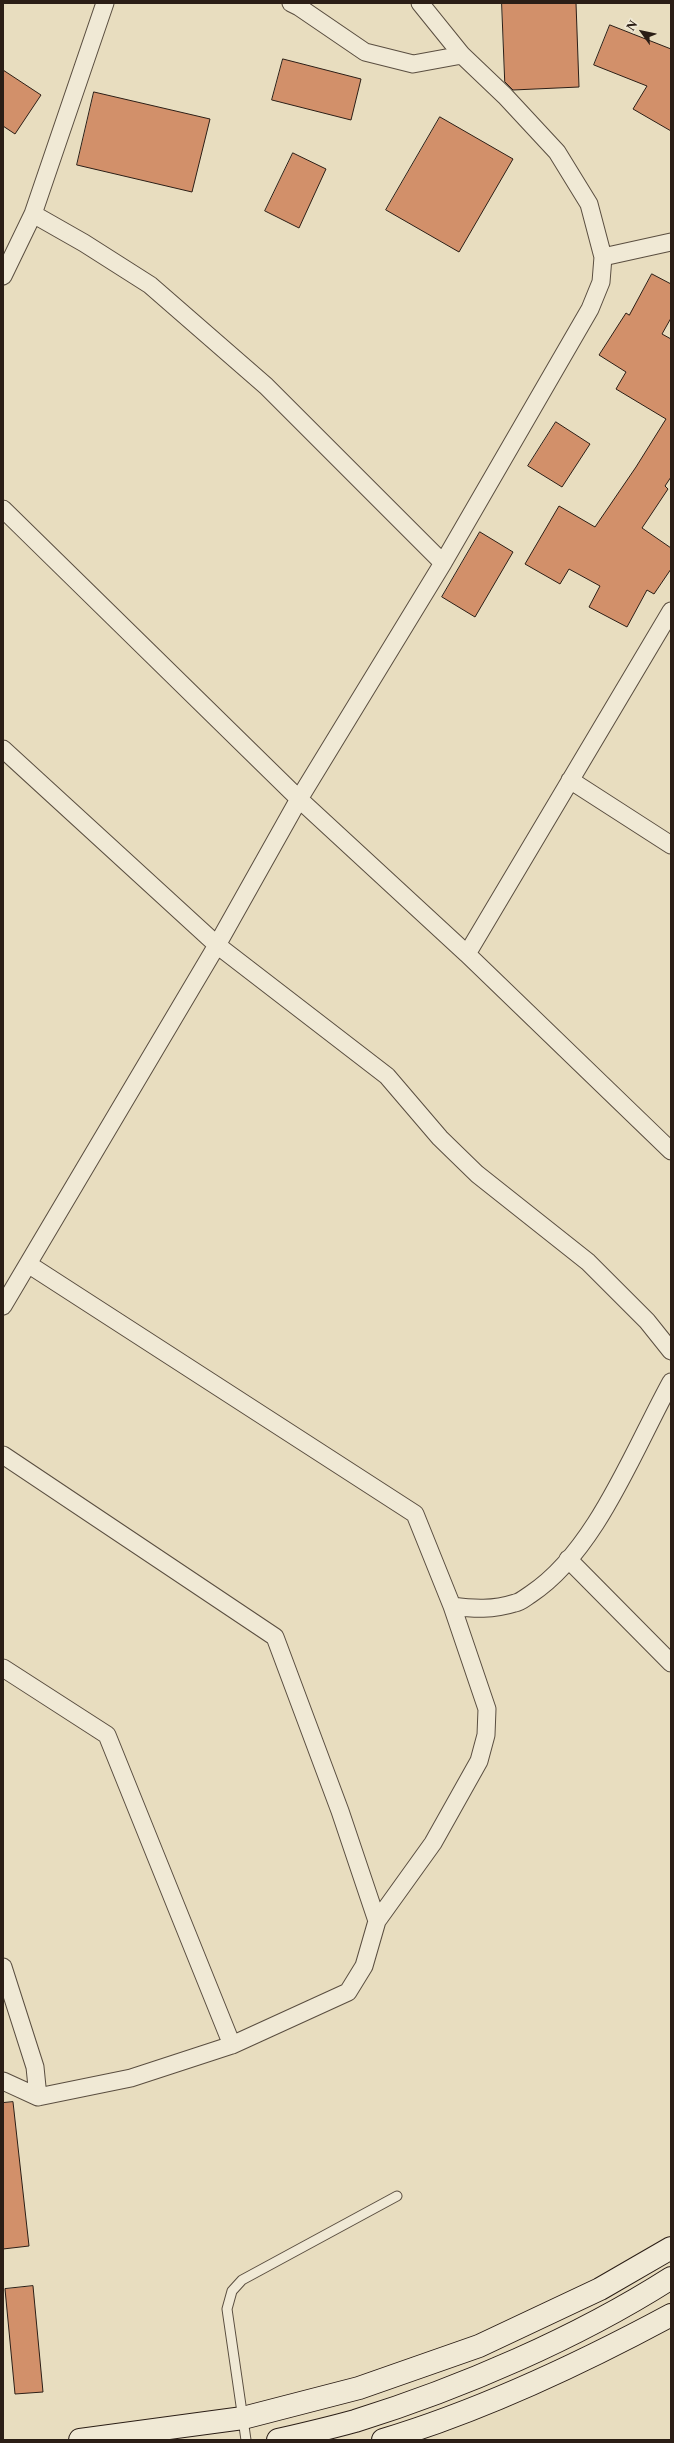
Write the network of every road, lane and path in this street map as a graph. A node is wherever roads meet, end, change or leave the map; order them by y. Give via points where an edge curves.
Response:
1 (105, 3) edge
2 (291, 3) edge
3 (420, 3) edge
4 (462, 55) junction
5 (33, 214) junction
6 (671, 242) edge
7 (603, 257) junction
8 (3, 276) edge
9 (3, 509) edge
10 (443, 563) junction
11 (671, 611) edge
12 (3, 749) edge
13 (570, 780) junction
14 (299, 799) junction
15 (671, 845) edge
16 (216, 945) junction
17 (467, 954) junction
18 (669, 1145) edge
19 (28, 1264) junction
20 (3, 1306) edge
21 (671, 1351) edge
22 (671, 1382) edge
23 (3, 1455) edge
24 (568, 1559) junction
25 (452, 1606) junction
26 (671, 1663) edge
27 (3, 1668) edge
28 (377, 1921) junction
29 (3, 1967) edge
30 (232, 2045) junction
31 (3, 2081) edge
32 (38, 2097) junction
33 (397, 2196) dead end
34 (671, 2248) edge
35 (671, 2278) edge
36 (671, 2315) edge
37 (243, 2418) junction
38 (80, 2440) edge
39 (246, 2440) edge
40 (278, 2440) edge
41 (383, 2440) edge

1 - 5 street
2 - 4 street via 364,52 413,64
3 - 4 street
4 - 7 street via 505,96 557,152 589,204
5 - 8 street
5 - 10 street via 150,285 266,386
6 - 7 street
7 - 10 street via 601,282 590,309
9 - 14 street
10 - 14 street
11 - 13 street
12 - 16 street
13 - 15 street
13 - 17 street
14 - 16 street
14 - 17 street
16 - 19 street
16 - 21 street via 387,1076 440,1138 477,1174 588,1262 647,1321
17 - 18 street
19 - 20 street
19 - 25 street via 415,1514
22 - 24 street via 619,1482 589,1532
23 - 28 street via 275,1638 340,1811
24 - 25 street via 547,1583 517,1603 484,1610
24 - 26 street
25 - 28 street via 487,1709 486,1735 478,1761 434,1843
27 - 30 street via 107,1735
28 - 30 street via 364,1966 348,1992
29 - 32 street via 35,2067
30 - 32 street via 131,2078
31 - 32 street
33 - 37 lane via 242,2280 232,2291 227,2308
34 - 37 main road via 600,2289 479,2346 360,2388
35 - 40 main road via 561,2338 466,2382 354,2421
36 - 41 main road via 516,2390
37 - 38 main road
37 - 39 lane

